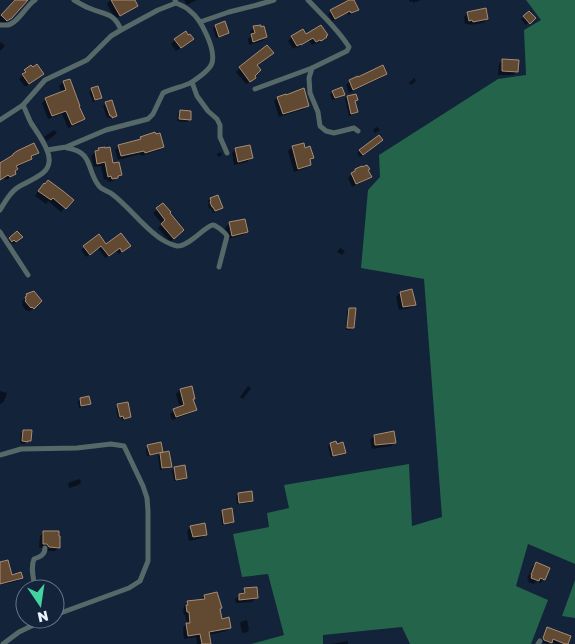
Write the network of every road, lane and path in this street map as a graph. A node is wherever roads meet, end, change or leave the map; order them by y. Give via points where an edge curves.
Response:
1 (35, 0) edge
2 (74, 0) edge
3 (274, 0) edge
4 (308, 0) edge
5 (176, 1) edge
6 (200, 22) junction
7 (0, 25) edge
8 (121, 30) junction
9 (312, 68) junction
10 (192, 82) junction
11 (255, 89) dead end
12 (23, 105) junction
13 (0, 120) edge
14 (358, 131) dead end
15 (66, 148) junction
16 (47, 150) junction
17 (227, 153) dead end
18 (0, 210) edge
19 (0, 232) edge
20 (219, 267) dead end
21 (28, 275) dead end
22 (0, 455) edge
23 (45, 548) dead end
24 (34, 579) edge
25 (65, 611) edge
26 (24, 629) edge
27 (3, 644) edge

1 - 7 street via 15,22
2 - 8 street via 117,20
3 - 6 street
4 - 9 street via 349,47
5 - 6 street
5 - 8 street
6 - 10 street via 212,53 212,64
8 - 12 street via 87,60 45,80
9 - 11 street
9 - 14 street via 310,93 320,126 334,133 354,128
10 - 15 street via 163,93 148,119 106,130
10 - 17 street via 197,96 220,125 220,137
12 - 13 street
12 - 16 street
15 - 16 street
15 - 20 street via 76,149 85,156 100,188 111,193 171,244 184,244 212,225 226,233
16 - 18 street via 49,164 44,172 16,188
19 - 21 street
22 - 25 street via 21,449 124,446 144,486 148,511 148,561 140,581
23 - 24 street via 45,552 32,563
26 - 27 street

